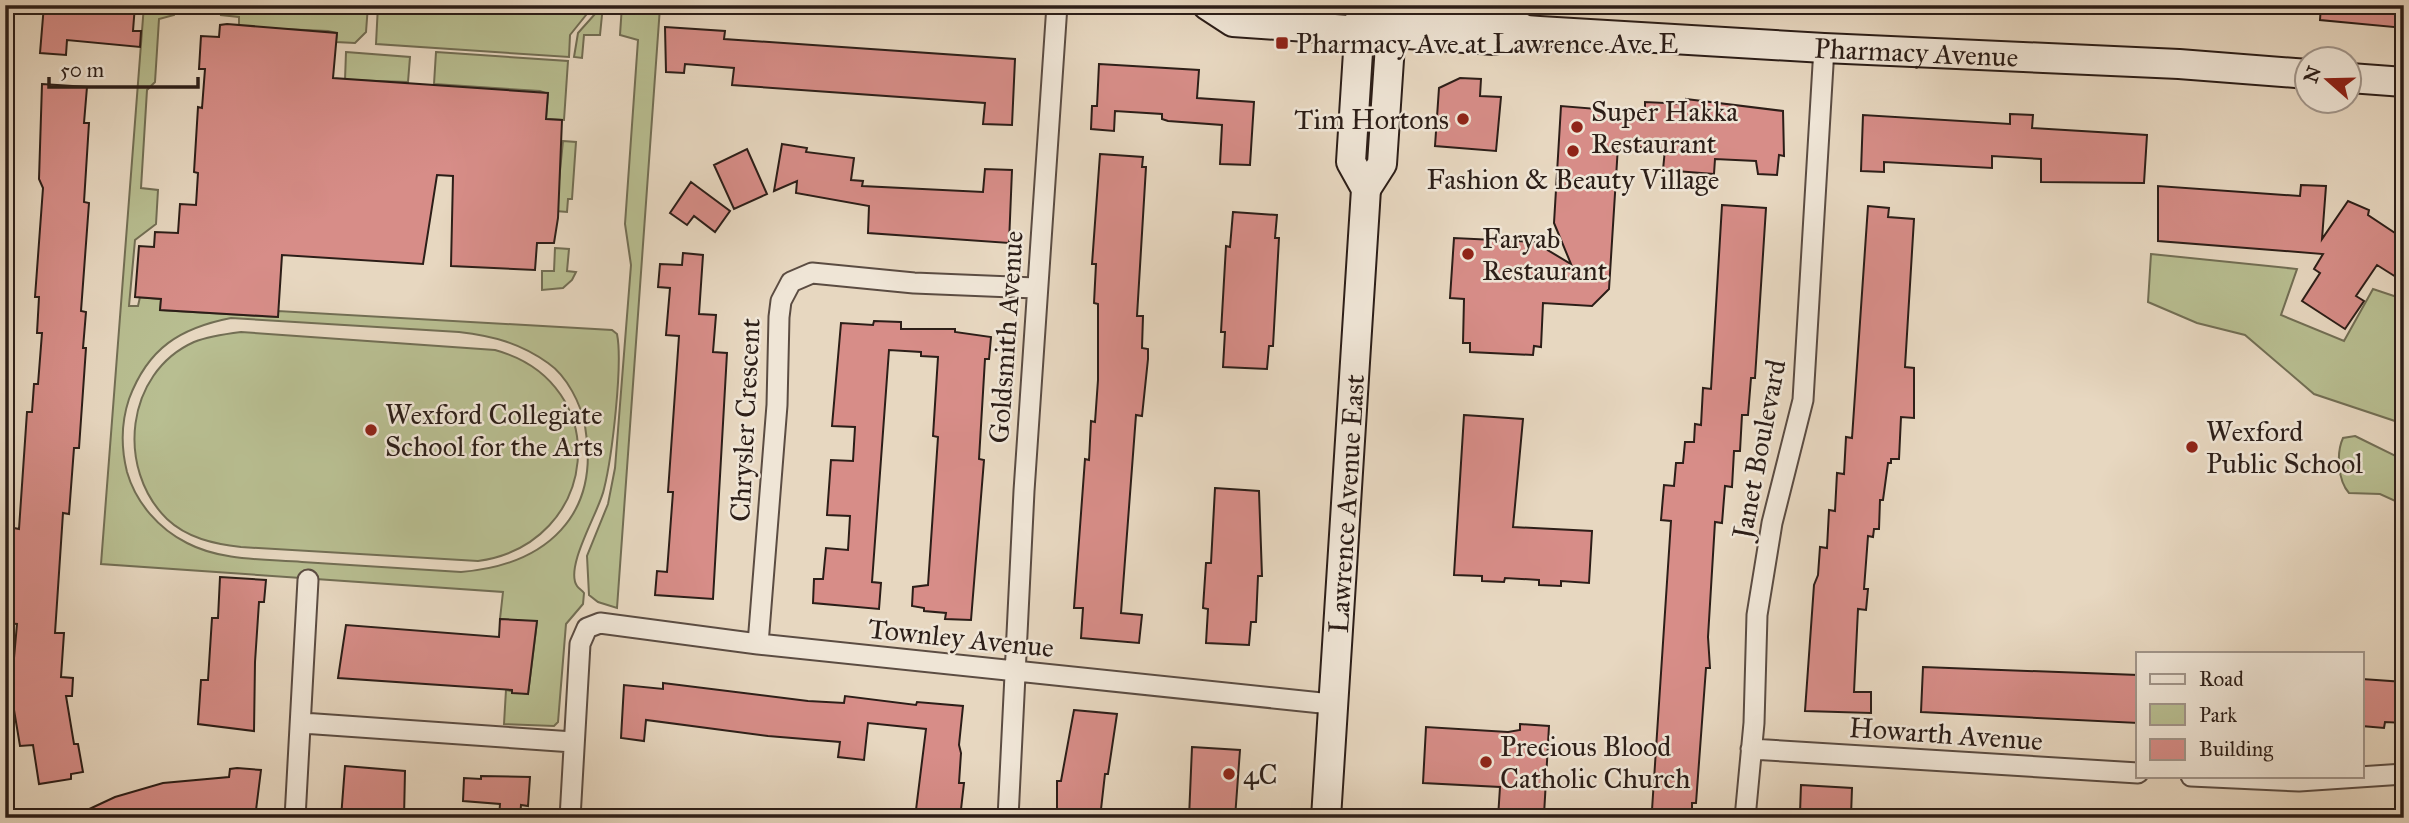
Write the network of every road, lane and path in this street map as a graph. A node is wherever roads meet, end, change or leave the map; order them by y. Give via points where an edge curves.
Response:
1 (1057, 5) edge
2 (1207, 5) edge
3 (1387, 12) edge
4 (1361, 17) edge
5 (1824, 48) junction
6 (2294, 73) edge
7 (2364, 79) edge
8 (2404, 82) edge
9 (1366, 189) junction
10 (1037, 288) junction
11 (308, 580) dead end
12 (758, 644) junction
13 (1014, 672) junction
14 (1331, 704) junction
15 (302, 723) junction
16 (573, 742) junction
17 (1751, 750) junction
18 (2136, 773) edge
19 (2404, 774) edge
20 (2364, 777) edge
21 (2235, 778) edge
22 (2345, 778) edge
23 (295, 818) edge
24 (570, 818) edge
25 (1008, 818) edge
26 (1326, 818) edge
27 (1745, 818) edge

1 - 10 street, Goldsmith Avenue
2 - 4 street, Pharmacy Avenue via 1233,22
3 - 4 street, Pharmacy Avenue
3 - 5 street, Pharmacy Avenue via 1494,40 1526,30
3 - 9 street, Lawrence Avenue East via 1382,163
4 - 9 street, Lawrence Avenue East via 1351,162
5 - 6 street, Pharmacy Avenue
5 - 17 street, Janet Boulevard via 1802,400 1772,523 1759,602
7 - 8 street
9 - 14 street, Lawrence Avenue East
10 - 12 street, Chrysler Crescent via 812,273 791,282 779,317 777,405
10 - 13 street, Goldsmith Avenue
11 - 15 street
12 - 13 street, Townley Avenue
12 - 16 street, Townley Avenue via 600,623 587,628 580,644
13 - 14 street, Townley Avenue
13 - 25 street, Goldsmith Avenue
14 - 26 street, Lawrence Avenue East
15 - 16 street
15 - 23 street
16 - 24 street
17 - 18 street, Howarth Avenue
17 - 27 street, Janet Boulevard
19 - 20 street
21 - 22 street

